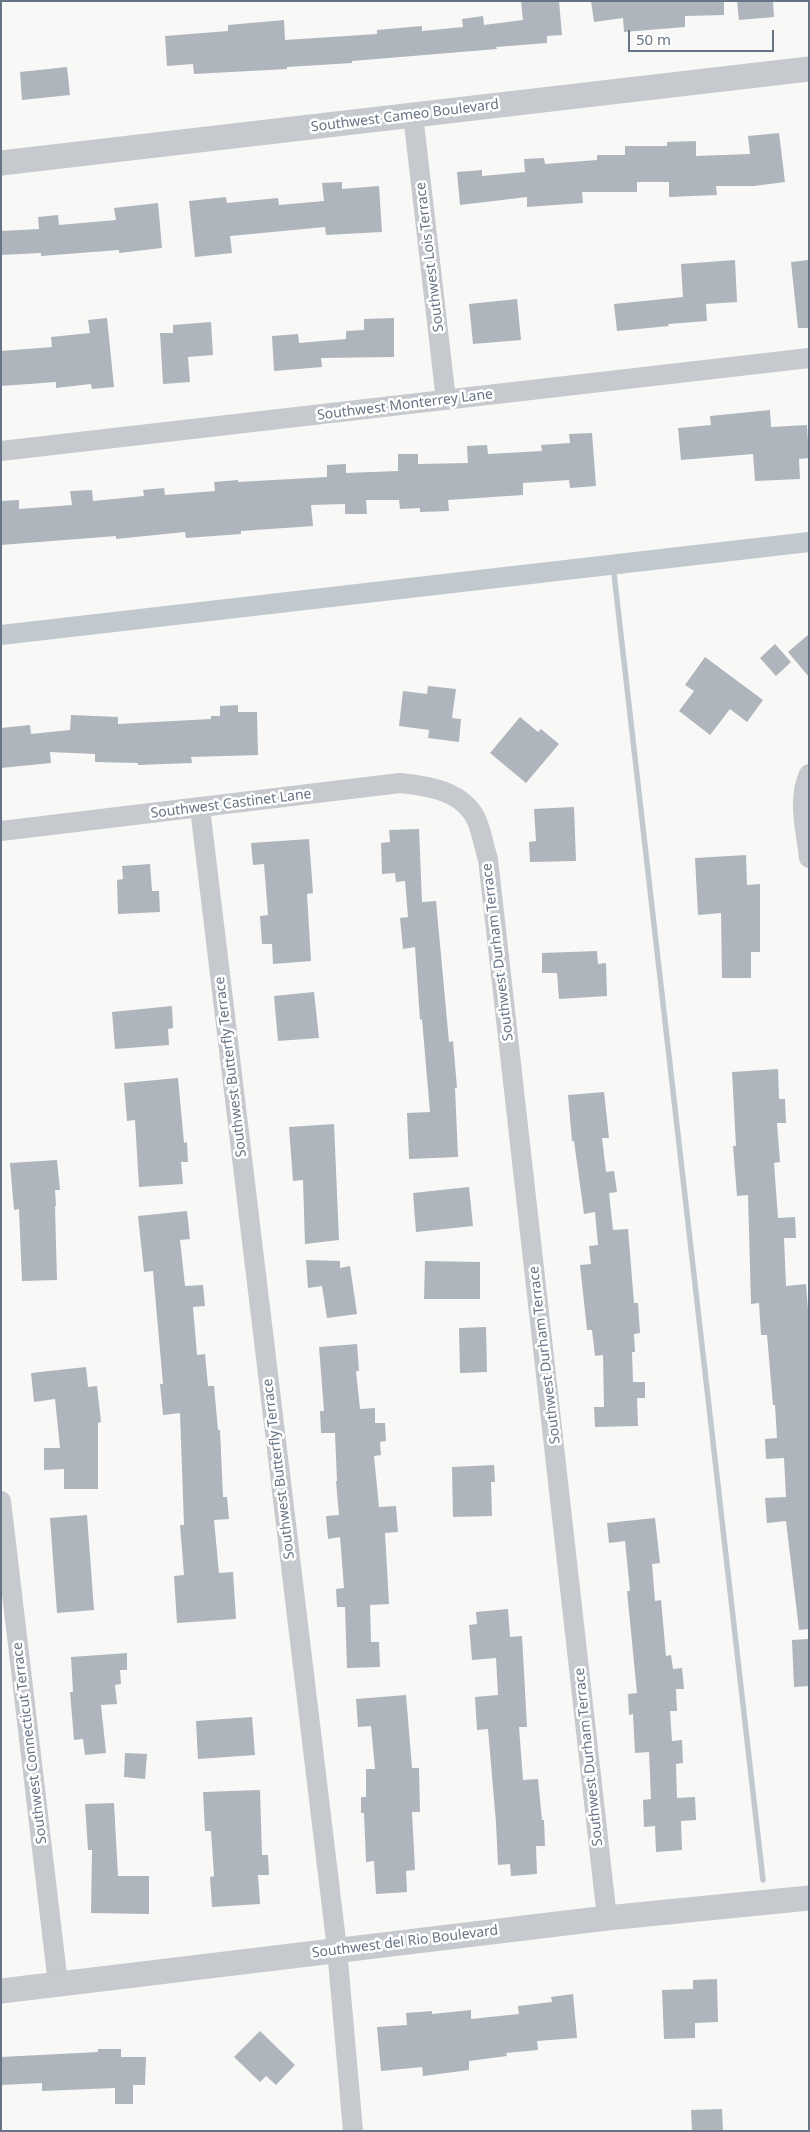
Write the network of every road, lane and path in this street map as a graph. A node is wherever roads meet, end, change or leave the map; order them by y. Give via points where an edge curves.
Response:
1 (809, 69) edge
2 (413, 115) junction
3 (1, 163) edge
4 (809, 358) edge
5 (446, 400) junction
6 (1, 451) edge
7 (809, 774) edge
8 (459, 799) joint
9 (200, 808) junction
10 (1, 831) edge
11 (809, 858) edge
12 (1, 1501) edge
13 (809, 1898) edge
14 (607, 1918) junction
15 (337, 1950) junction
16 (58, 1984) junction
17 (1, 1991) edge
18 (353, 2131) edge

1 - 2 street, Southwest Cameo Boulevard
2 - 3 street, Southwest Cameo Boulevard
2 - 5 street, Southwest Lois Terrace
4 - 5 street, Southwest Monterrey Lane
5 - 6 street, Southwest Monterrey Lane
7 - 11 street via 803,806
8 - 9 street, Southwest Castinet Lane via 430,786 400,783
8 - 14 street, Southwest Durham Terrace via 476,820 488,859
9 - 10 street, Southwest Castinet Lane
9 - 15 street, Southwest Butterfly Terrace
12 - 16 street, Southwest Connecticut Terrace
13 - 14 street, Southwest del Rio Boulevard
14 - 15 street, Southwest del Rio Boulevard
15 - 16 street, Southwest del Rio Boulevard
15 - 18 street, Southwest Butterfly Terrace
16 - 17 street, Southwest del Rio Boulevard

